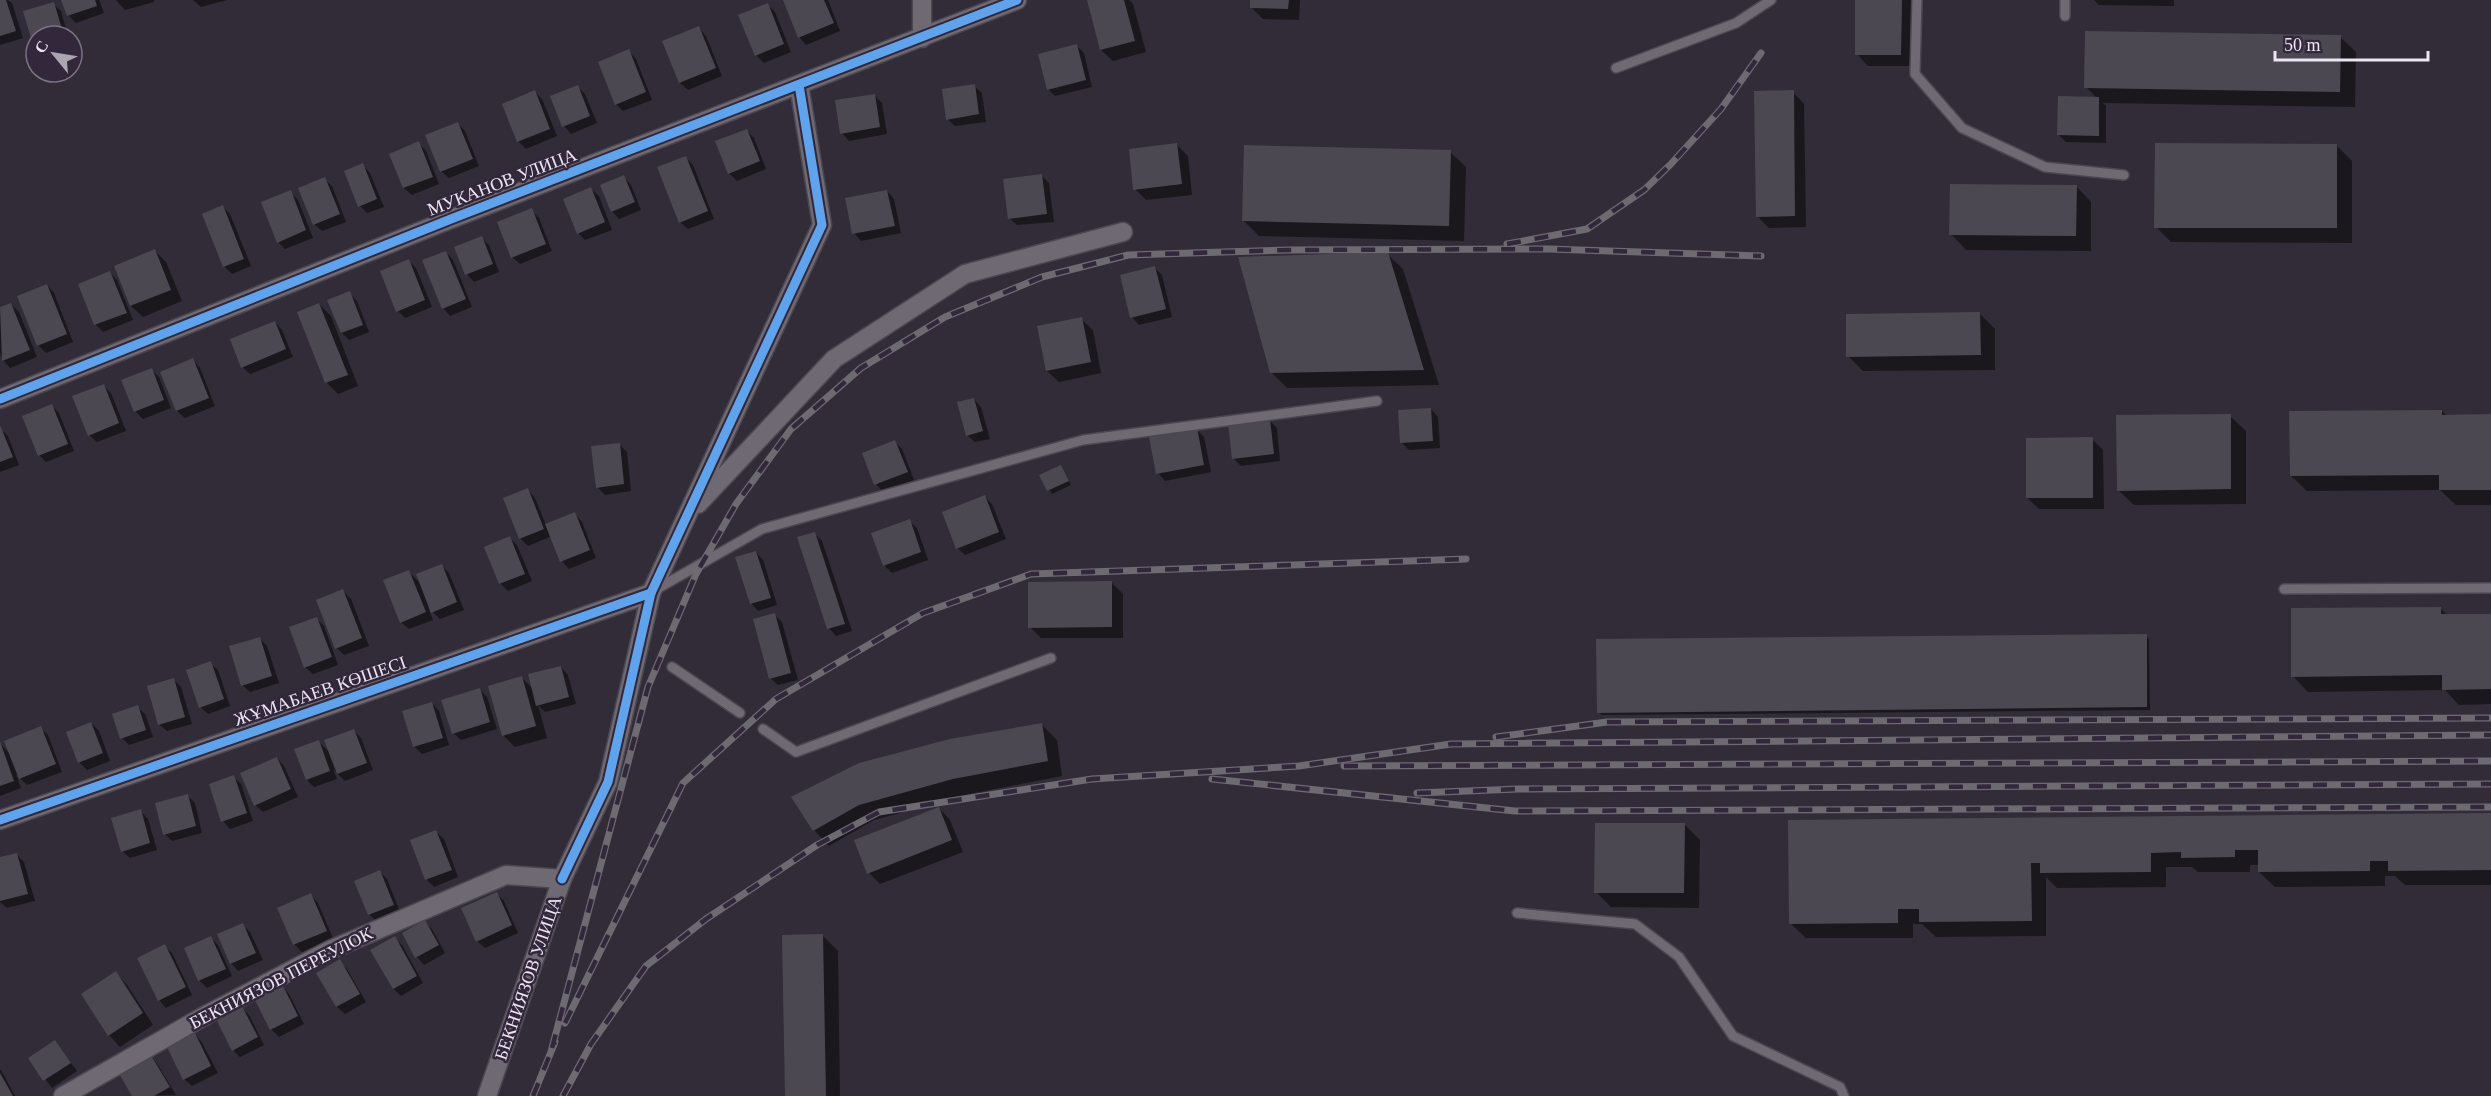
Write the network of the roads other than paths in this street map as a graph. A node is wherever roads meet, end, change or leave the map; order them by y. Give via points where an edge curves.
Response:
1 (922, 0) edge
2 (1017, 0) edge
3 (1771, 0) edge
4 (1917, 0) edge
5 (2065, 0) edge
6 (2065, 16) dead end
7 (922, 38) junction
8 (1616, 68) dead end
9 (799, 85) junction
10 (2124, 175) dead end
11 (1123, 232) dead end
12 (0, 399) edge
13 (1377, 401) dead end
14 (687, 516) junction
15 (2491, 588) edge
16 (2283, 589) dead end
17 (651, 593) junction
18 (1051, 658) dead end
19 (672, 666) dead end
20 (740, 713) dead end
21 (763, 729) dead end
22 (0, 820) edge
23 (506, 875) joint
24 (562, 879) junction
25 (1517, 914) dead end
26 (63, 1096) edge
27 (487, 1096) edge
28 (1844, 1096) edge

1 - 7 street
2 - 7 street, МУКАНОВ УЛИЦА
3 - 8 lane via 1736,23
4 - 10 lane via 1915,74 1962,128 2045,167
5 - 6 lane
7 - 9 street, МУКАНОВ УЛИЦА
9 - 12 street, МУКАНОВ УЛИЦА
9 - 14 street via 822,225
11 - 14 street via 965,274 834,359
13 - 17 lane via 1083,440 762,529
14 - 17 street
15 - 16 lane
17 - 22 street, ЖҰМАБАЕВ КӨШЕСІ
17 - 24 street via 644,647 608,782
18 - 21 lane via 796,752
19 - 20 lane
23 - 24 street, БЕКНИЯЗОВ УЛИЦА
23 - 26 street, БЕКНИЯЗОВ ПЕРЕУЛОК via 330,950
24 - 27 street, БЕКНИЯЗОВ УЛИЦА
25 - 28 lane via 1635,924 1679,957 1733,1036 1839,1087

